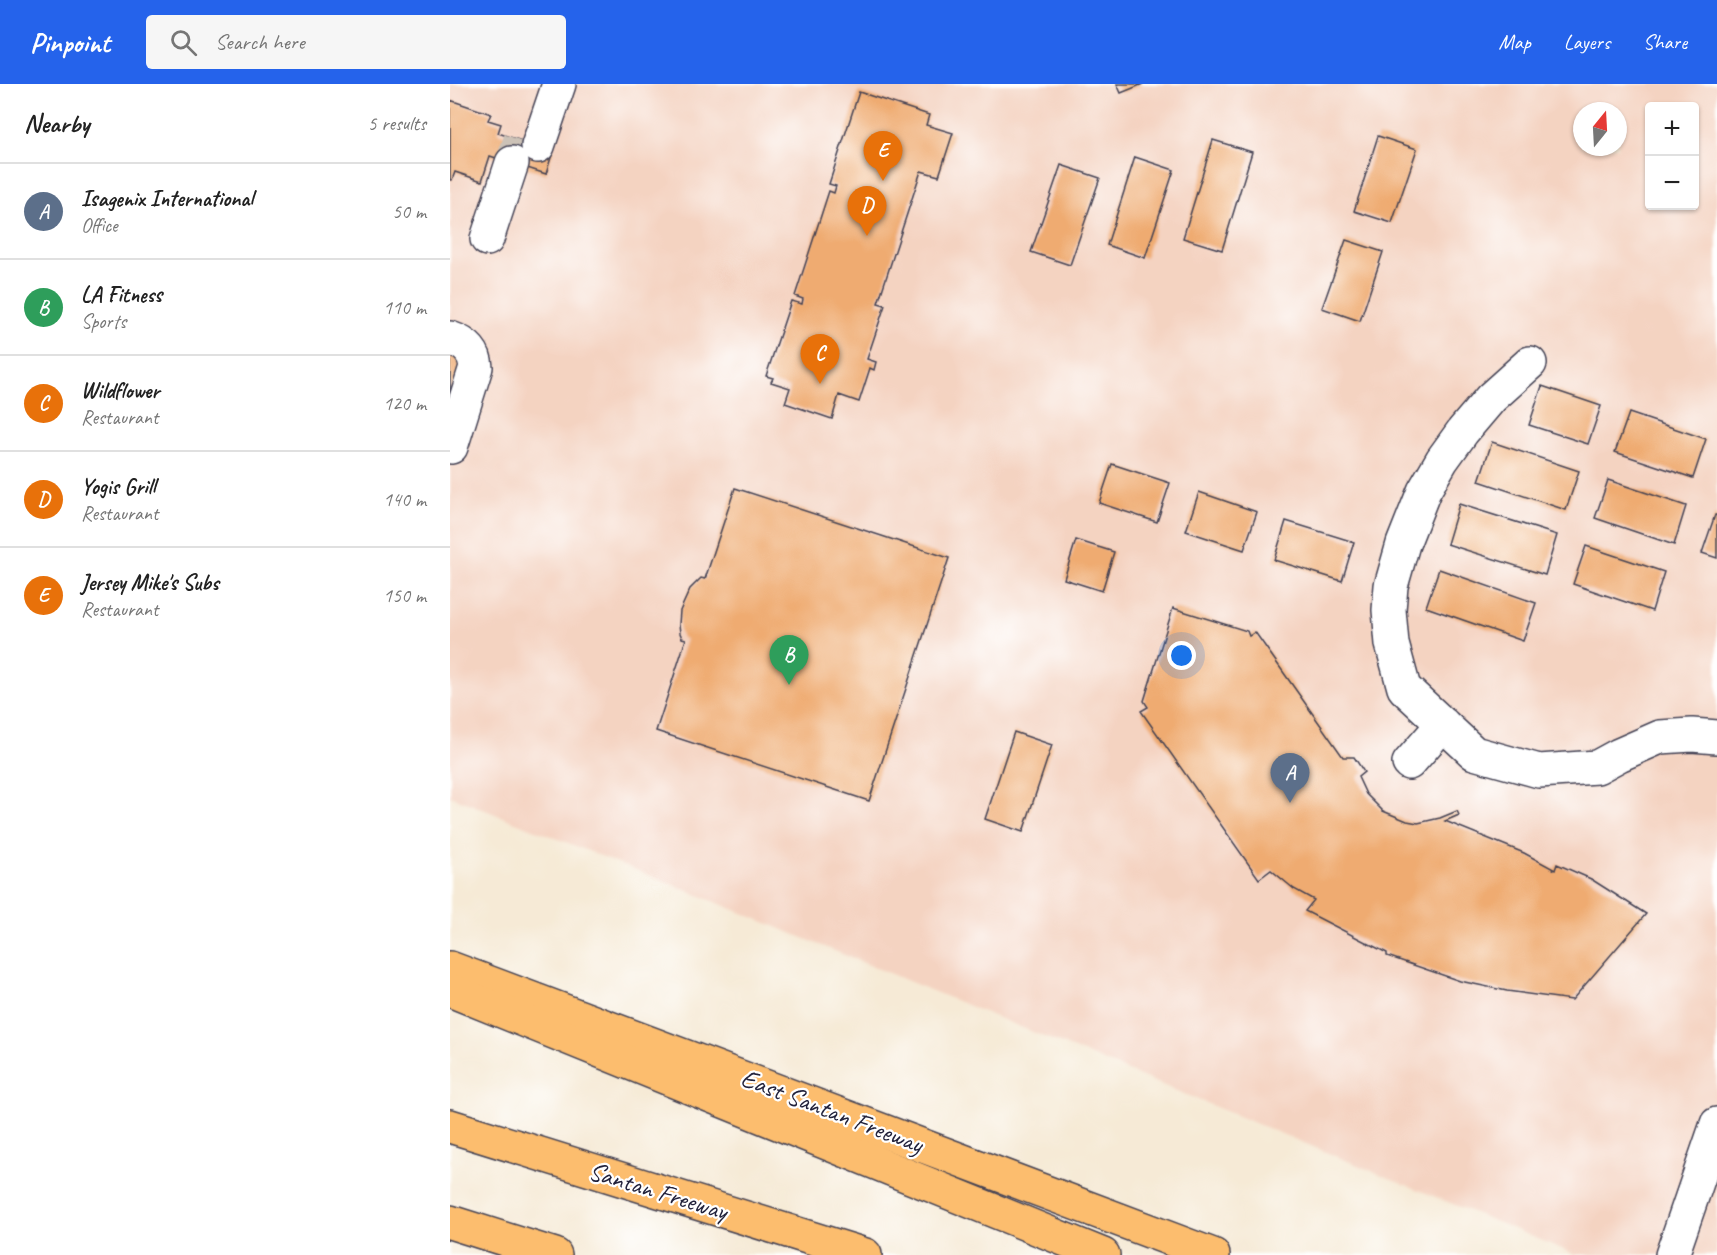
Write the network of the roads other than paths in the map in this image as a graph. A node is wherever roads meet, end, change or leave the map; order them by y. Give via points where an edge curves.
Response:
1 (538, 84) edge
2 (559, 84) edge
3 (525, 154) junction
4 (500, 233) dead end
5 (450, 338) edge
6 (1530, 363) dead end
7 (451, 447) edge
8 (1443, 724) junction
9 (1717, 736) edge
10 (1409, 763) dead end
11 (450, 968) edge
12 (450, 990) edge
13 (1717, 1124) edge
14 (450, 1126) edge
15 (450, 1222) edge
16 (555, 1255) edge
17 (865, 1255) edge
18 (1103, 1255) edge
19 (1213, 1255) edge
20 (1672, 1255) edge

1 - 3 street
2 - 3 street
3 - 4 street
5 - 7 street via 472,351 476,359
6 - 8 street via 1491,398 1442,460 1420,501 1391,586 1392,644 1404,688
8 - 9 street via 1474,753 1539,771 1597,767 1660,737
8 - 10 street
11 - 19 main road, East Santan Freeway
12 - 18 main road
13 - 20 street
14 - 17 main road, Santan Freeway
15 - 16 main road

